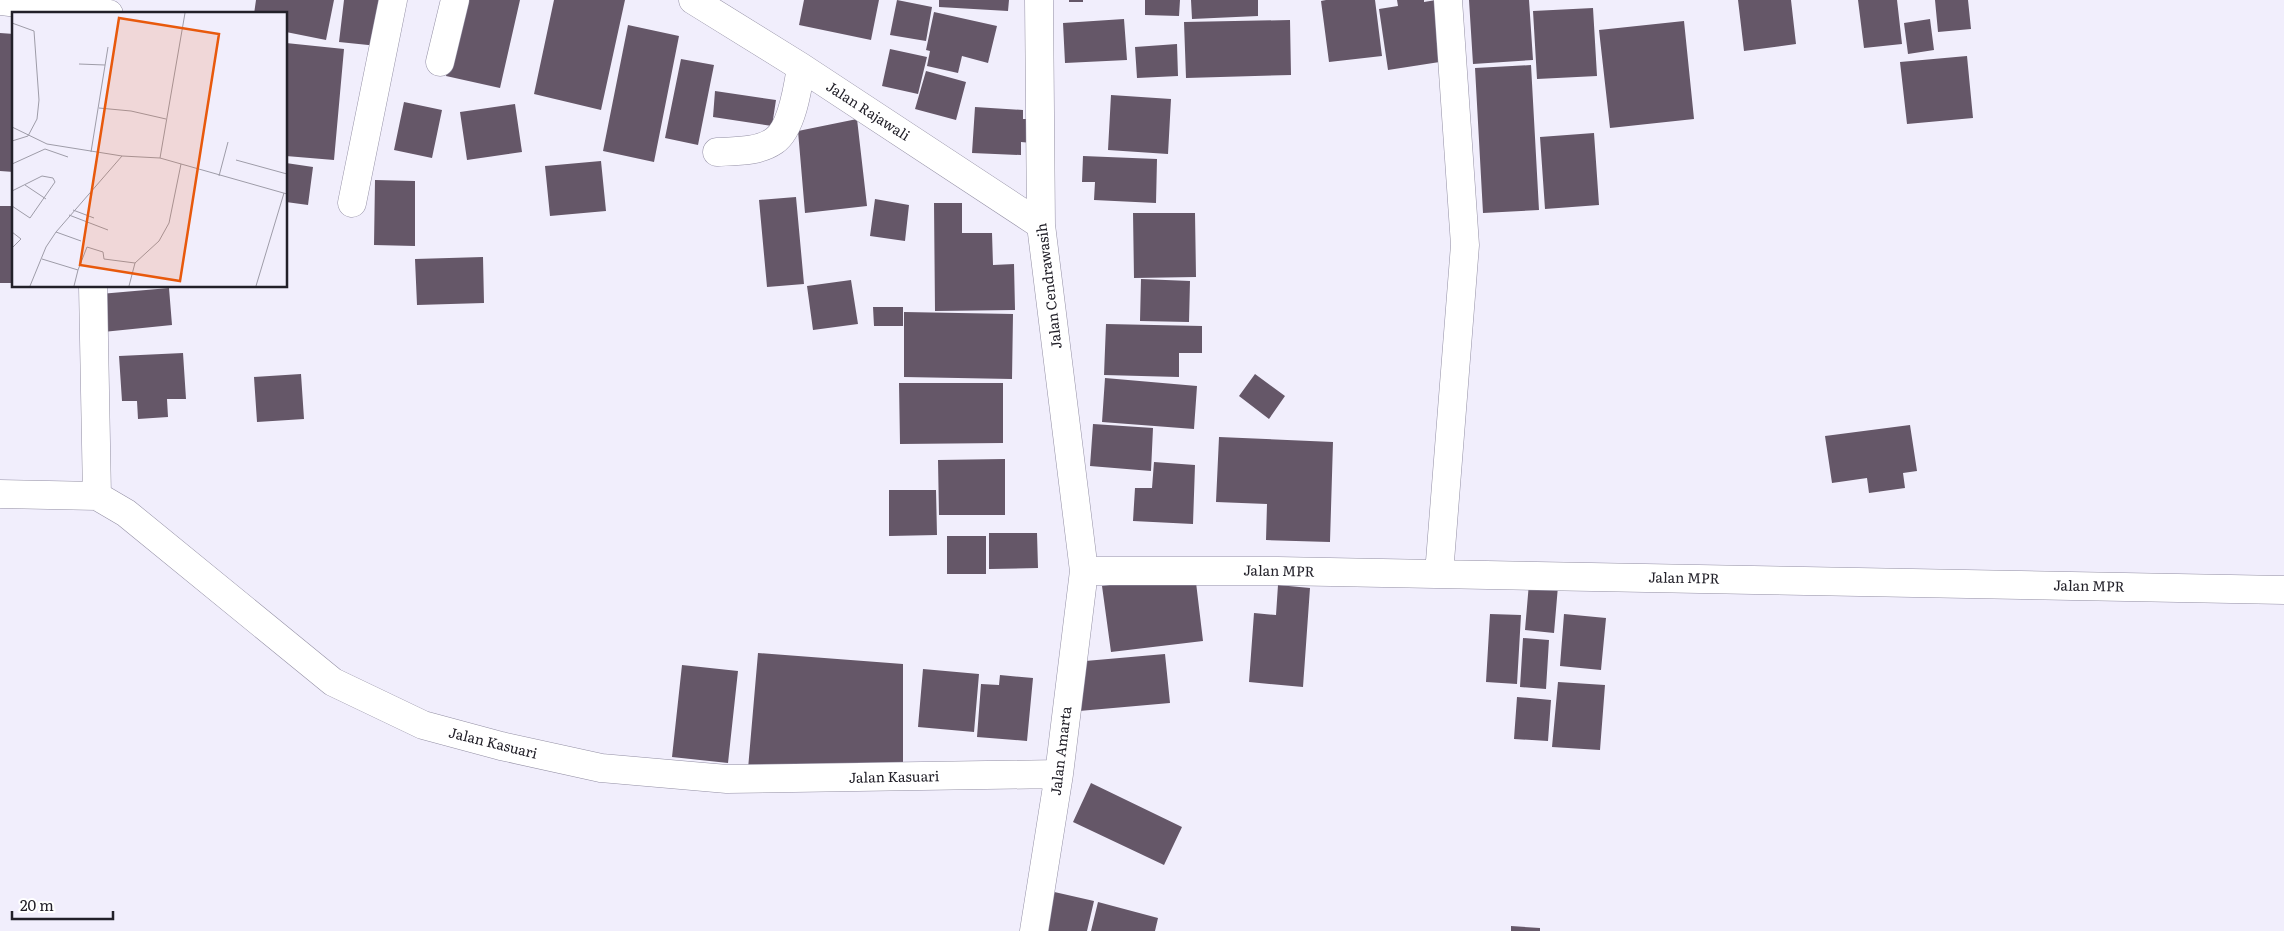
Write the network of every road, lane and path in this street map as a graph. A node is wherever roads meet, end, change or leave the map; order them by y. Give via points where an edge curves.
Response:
1 (394, 0) edge
2 (455, 0) edge
3 (693, 0) edge
4 (1039, 0) edge
5 (1448, 0) edge
6 (0, 2) edge
7 (91, 12) edge
8 (440, 62) dead end
9 (802, 67) junction
10 (717, 152) dead end
11 (352, 203) dead end
12 (1041, 225) junction
13 (93, 288) edge
14 (0, 494) edge
15 (97, 496) junction
16 (1084, 571) junction
17 (1439, 574) junction
18 (2284, 590) edge
19 (1059, 774) junction
20 (1034, 931) edge

1 - 11 street
2 - 8 street
3 - 9 street, Jalan Rajawali
4 - 12 street, Jalan Cendrawasih
5 - 17 street via 1466,245
6 - 7 street
9 - 10 street via 797,95 778,137 751,149
9 - 12 street, Jalan Rajawali
12 - 16 street, Jalan Cendrawasih
13 - 15 street
14 - 15 street, Jalan Kasuari
15 - 19 street, Jalan Kasuari via 126,513 333,682 423,725 601,768 727,779
16 - 17 street, Jalan MPR
16 - 19 street, Jalan Amarta
17 - 18 street, Jalan MPR
19 - 20 street, Jalan Amarta

